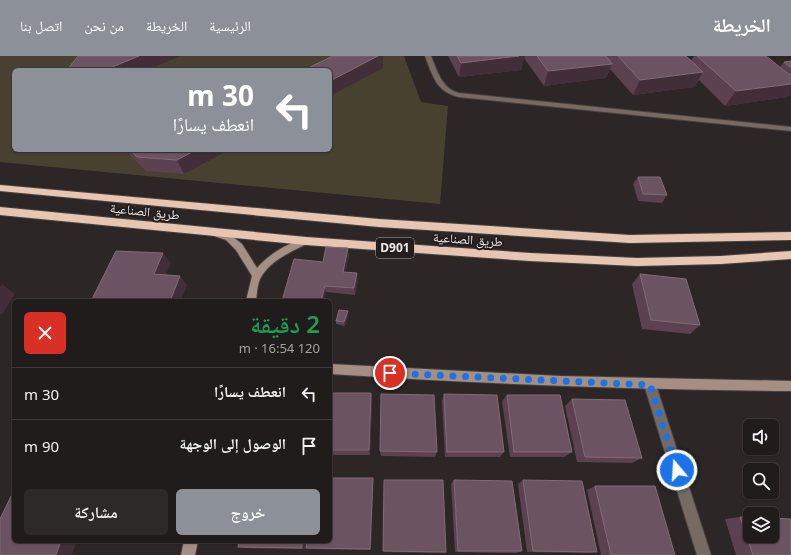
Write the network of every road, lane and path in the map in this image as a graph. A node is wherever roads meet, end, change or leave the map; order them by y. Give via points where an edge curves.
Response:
1 (428, 56) edge
2 (791, 129) edge
3 (0, 188) edge
4 (0, 211) edge
5 (212, 232) junction
6 (791, 236) edge
7 (306, 241) junction
8 (791, 256) edge
9 (257, 276) junction
10 (251, 299) edge
11 (332, 369) edge
12 (650, 385) junction
13 (791, 386) edge
14 (191, 543) edge
15 (188, 555) edge
16 (704, 555) edge

1 - 2 street via 442,85 450,92 465,96
3 - 6 highway, طريق الصناعية / D901 via 379,223 630,240
4 - 5 highway, طريق الصناعية / D901
5 - 7 highway, طريق الصناعية / D901
5 - 9 street via 229,238 239,247
7 - 8 highway, طريق الصناعية / D901 via 637,262
7 - 9 street via 275,258
9 - 10 street
11 - 12 street via 428,376
12 - 13 street
12 - 16 street
14 - 15 street

